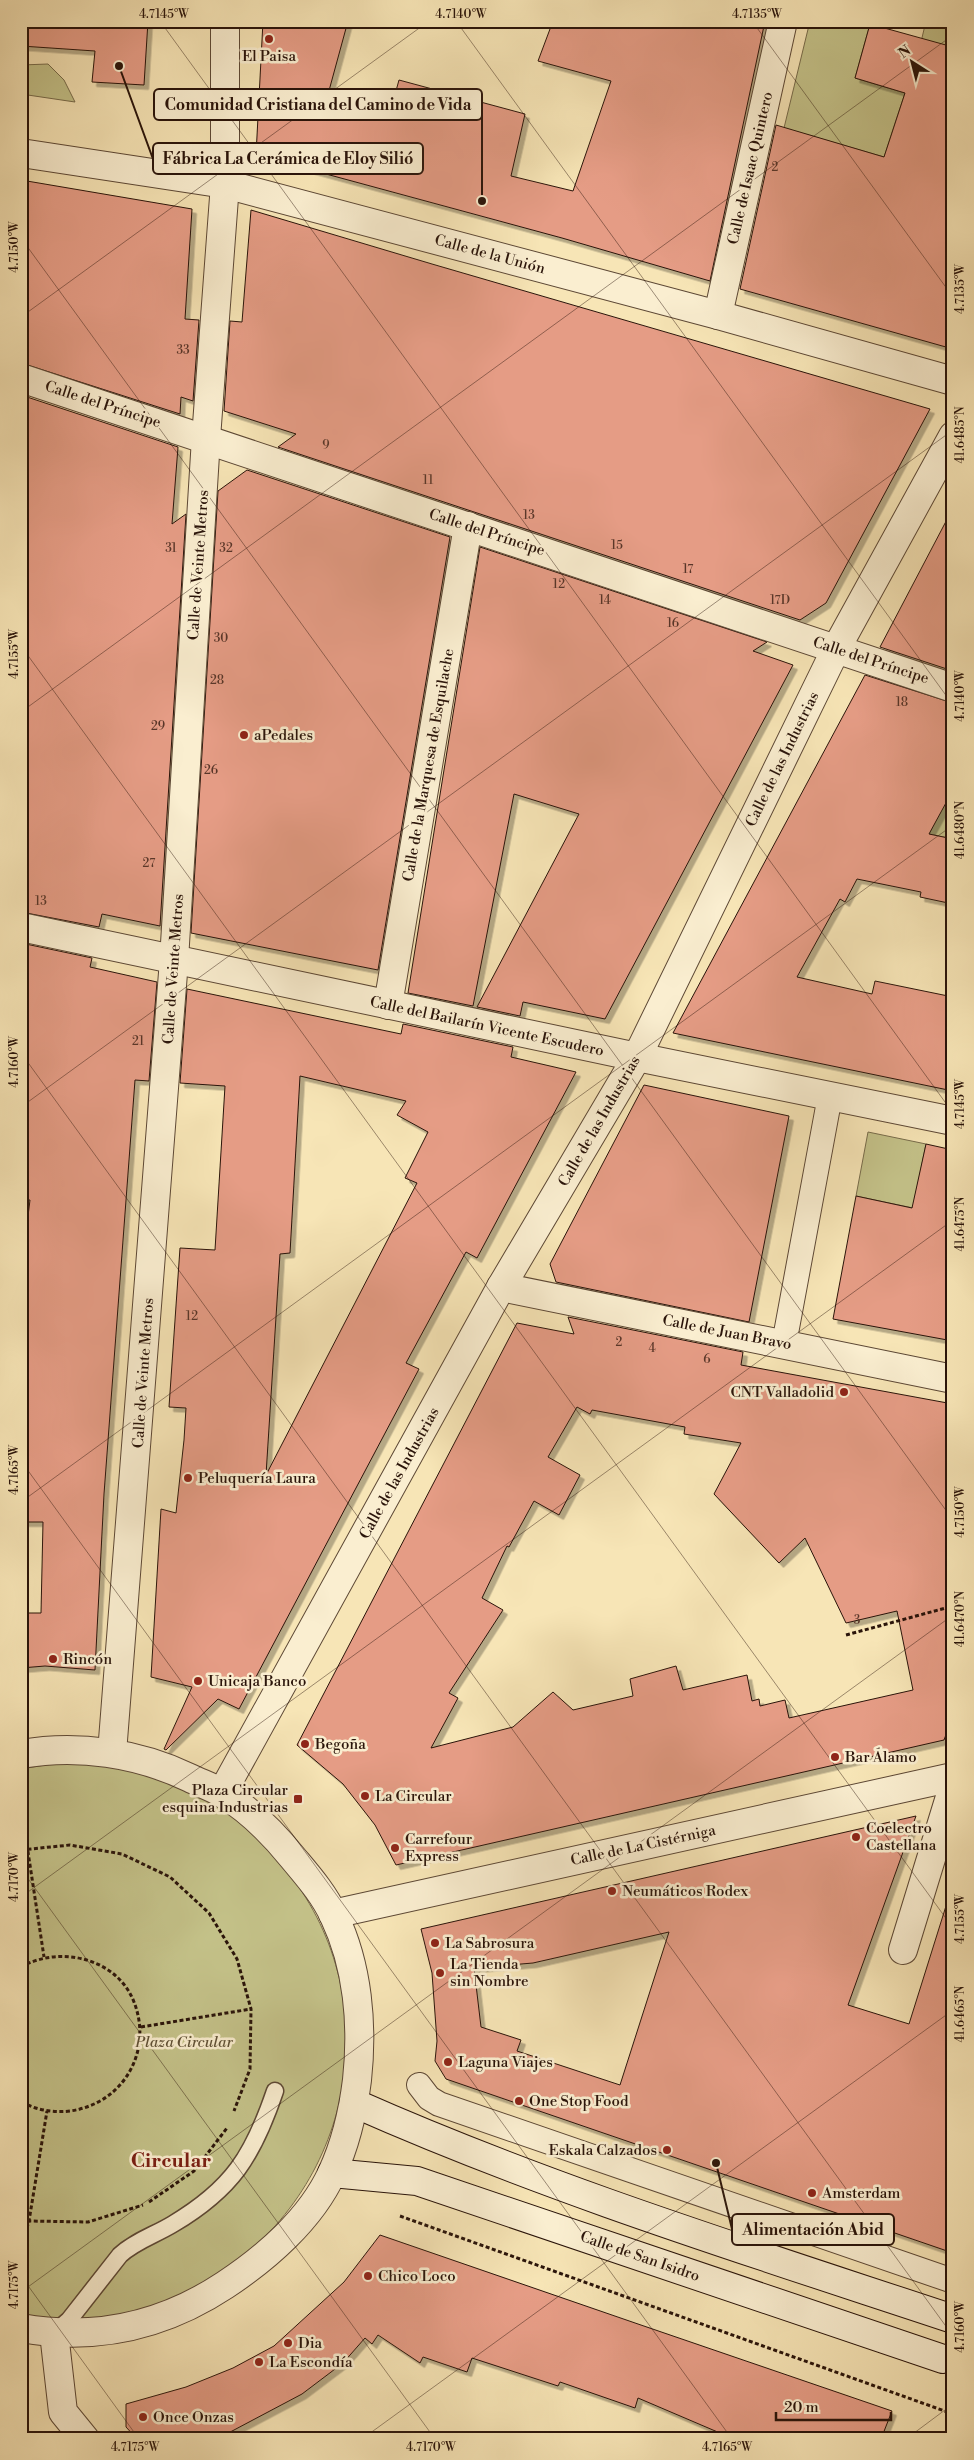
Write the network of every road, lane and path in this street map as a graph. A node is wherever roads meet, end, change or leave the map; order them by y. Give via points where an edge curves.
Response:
1 (225, 21) edge
2 (783, 21) edge
3 (21, 153) edge
4 (225, 184) junction
5 (718, 315) junction
6 (21, 378) edge
7 (953, 381) edge
8 (953, 436) edge
9 (206, 438) junction
10 (468, 526) junction
11 (836, 648) junction
12 (953, 688) edge
13 (21, 927) edge
14 (174, 960) junction
15 (388, 1005) junction
16 (637, 1057) junction
17 (830, 1096) junction
18 (953, 1121) edge
19 (501, 1287) junction
20 (784, 1344) junction
21 (953, 1379) edge
22 (953, 1606) edge
23 (846, 1635) dead end
24 (112, 1753) junction
25 (21, 1754) edge
26 (953, 1777) edge
27 (953, 1787) edge
28 (222, 1793) junction
29 (21, 1806) edge
30 (29, 1848) junction
31 (21, 1850) edge
32 (333, 1914) junction
33 (903, 1950) dead end
34 (44, 1957) junction
35 (21, 1967) edge
36 (251, 2010) junction
37 (140, 2027) junction
38 (419, 2085) dead end
39 (275, 2092) dead end
40 (21, 2100) edge
41 (354, 2103) junction
42 (47, 2111) junction
43 (233, 2115) dead end
44 (230, 2124) dead end
45 (332, 2173) junction
46 (396, 2214) dead end
47 (21, 2219) edge
48 (29, 2221) junction
49 (21, 2247) edge
50 (953, 2281) edge
51 (953, 2319) edge
52 (21, 2328) edge
53 (54, 2333) junction
54 (943, 2359) dead end
55 (953, 2414) edge
56 (85, 2439) edge

1 - 4 street, Calle de Veinte Metros
2 - 5 street, Calle de Isaac Quintero
3 - 4 street, Calle de la Unión
4 - 5 street, Calle de la Unión
4 - 9 street, Calle de Veinte Metros
5 - 7 street, Calle de la Unión
6 - 9 street, Calle del Príncipe
8 - 11 street, Calle de las Industrias
9 - 10 street, Calle del Príncipe
9 - 14 street, Calle de Veinte Metros
10 - 11 street, Calle del Príncipe
10 - 15 street, Calle de la Marquesa de Esquilache
11 - 12 street, Calle del Príncipe
11 - 16 street, Calle de las Industrias
13 - 14 street, Calle del Bailarín Vicente Escudero
14 - 15 street, Calle del Bailarín Vicente Escudero
14 - 24 street, Calle de Veinte Metros
15 - 16 street, Calle del Bailarín Vicente Escudero
16 - 17 street, Calle del Bailarín Vicente Escudero
16 - 19 street, Calle de las Industrias
17 - 18 street, Calle del Bailarín Vicente Escudero
17 - 20 street
19 - 20 street, Calle de Juan Bravo
19 - 28 street, Calle de las Industrias
20 - 21 street, Calle de Juan Bravo
22 - 23 path
24 - 25 street via 43,1750
24 - 28 street via 164,1766
26 - 32 street, Calle de La Cistérniga
27 - 33 street
28 - 32 street via 270,1830 314,1883
29 - 30 path
30 - 31 path
30 - 34 path
30 - 36 path via 70,1845 122,1854 170,1877 214,1921 237,1959
32 - 41 street via 349,1953 358,2002 360,2045
34 - 35 path
34 - 37 path via 71,1956 104,1968 119,1979 134,2001
36 - 37 path
36 - 43 path via 250,2069
37 - 42 path via 139,2052 130,2074 115,2093 94,2106 71,2112
38 - 50 street via 429,2098 439,2104
39 - 53 lane via 253,2145 230,2180 215,2196 186,2216 130,2246 69,2320
40 - 42 path
41 - 45 street
41 - 51 street via 428,2137 663,2223
42 - 48 path
44 - 48 path via 194,2171 145,2205 88,2222
45 - 53 street via 317,2199 297,2223 252,2267 199,2302 139,2324 100,2332
45 - 54 street, Calle de San Isidro via 417,2181
46 - 55 path
47 - 48 path
48 - 49 path
52 - 53 street
53 - 56 street via 63,2412

